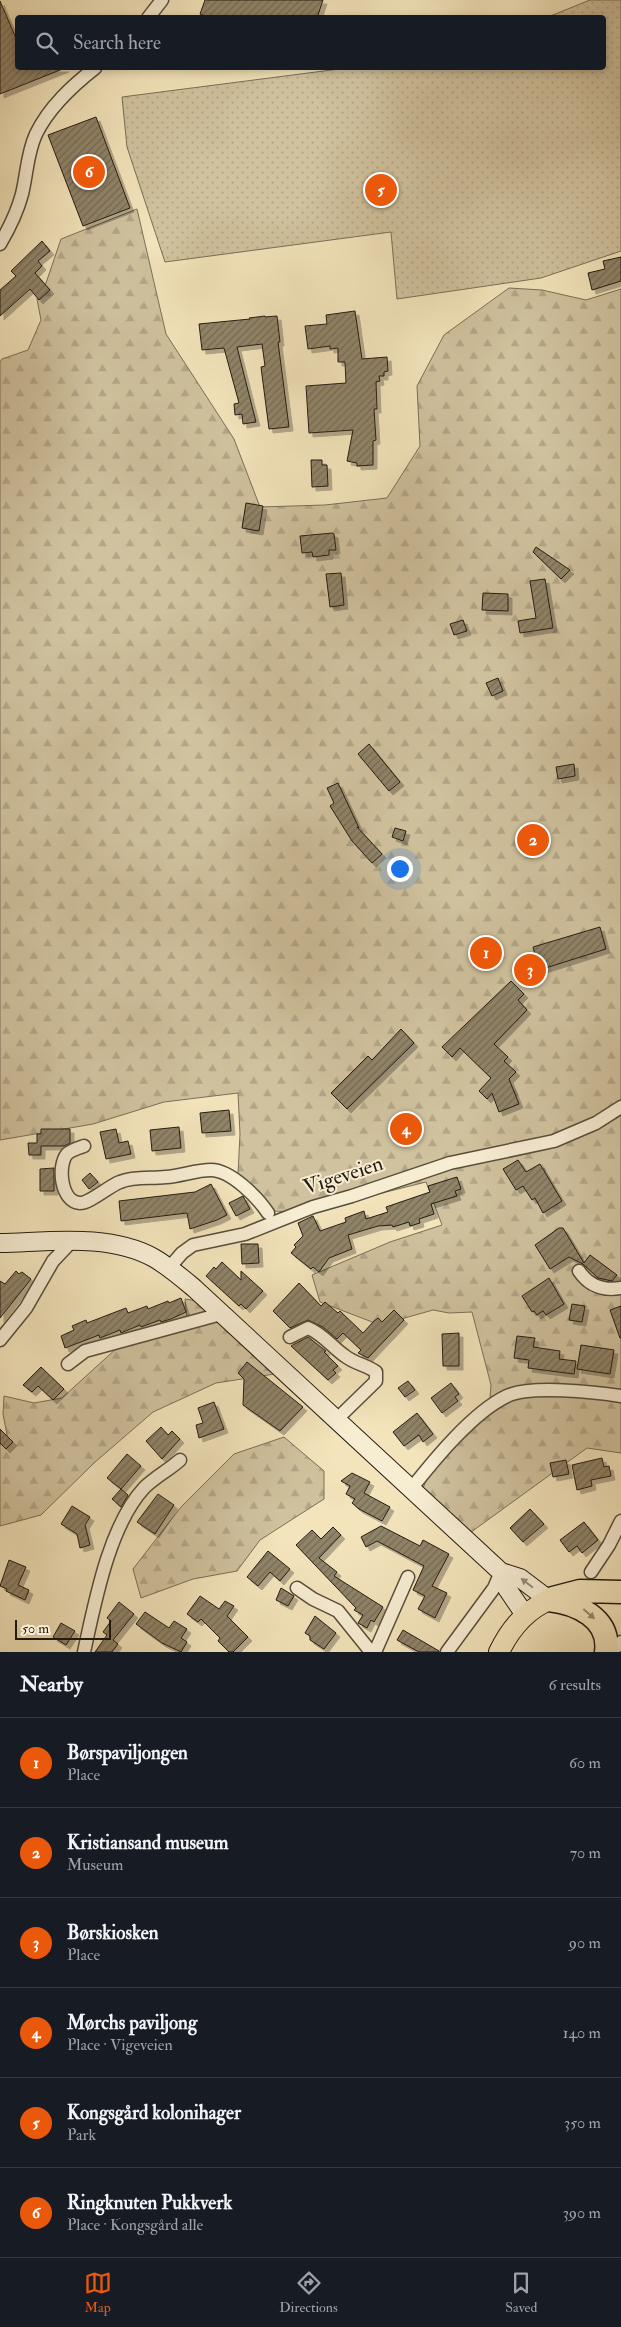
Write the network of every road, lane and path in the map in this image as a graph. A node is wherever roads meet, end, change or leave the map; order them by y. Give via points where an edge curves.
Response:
1 (162, 0) edge
2 (150, 15) edge
3 (93, 70) edge
4 (0, 244) edge
5 (621, 1107) edge
6 (84, 1146) dead end
7 (268, 1213) dead end
8 (71, 1242) junction
9 (0, 1243) edge
10 (169, 1268) junction
11 (579, 1271) dead end
12 (621, 1288) edge
13 (221, 1314) junction
14 (290, 1337) dead end
15 (0, 1340) edge
16 (68, 1364) dead end
17 (621, 1396) edge
18 (337, 1419) junction
19 (180, 1460) dead end
20 (411, 1488) junction
21 (621, 1521) edge
22 (501, 1572) junction
23 (591, 1572) dead end
24 (408, 1577) dead end
25 (297, 1588) dead end
26 (621, 1592) edge
27 (549, 1600) junction
28 (525, 1615) junction
29 (621, 1642) edge
30 (84, 1652) edge
31 (371, 1652) edge
32 (375, 1652) edge
33 (447, 1652) edge
34 (499, 1652) edge
35 (606, 1652) edge
36 (611, 1652) edge

1 - 2 street
3 - 4 street via 56,105 36,135 16,215
5 - 10 street, Vigeveien via 596,1123 554,1142 469,1158 312,1207 245,1234 193,1245
6 - 7 street via 68,1154 63,1163 66,1191 77,1202 85,1202 110,1186 130,1179 212,1170 240,1184
8 - 9 street
8 - 10 street via 121,1246 155,1258
8 - 15 street via 53,1261 26,1308
10 - 13 street
11 - 12 street via 589,1283 603,1289
13 - 16 street via 85,1351
13 - 18 street
14 - 18 street via 308,1328 316,1331 346,1357 376,1372 376,1381
17 - 20 street via 543,1391 507,1396 460,1433
18 - 20 street
19 - 30 street via 143,1489 123,1519 101,1577
20 - 22 street
21 - 23 street
27 -> 22 street via 520,1578
22 - 28 street via 504,1584
22 - 33 street via 494,1588
24 - 32 street
25 - 31 street via 338,1611
26 - 27 highway via 580,1591
27 - 28 main road
27 -> 35 highway via 577,1606 592,1616 603,1632
28 - 34 main road
29 - 36 street

